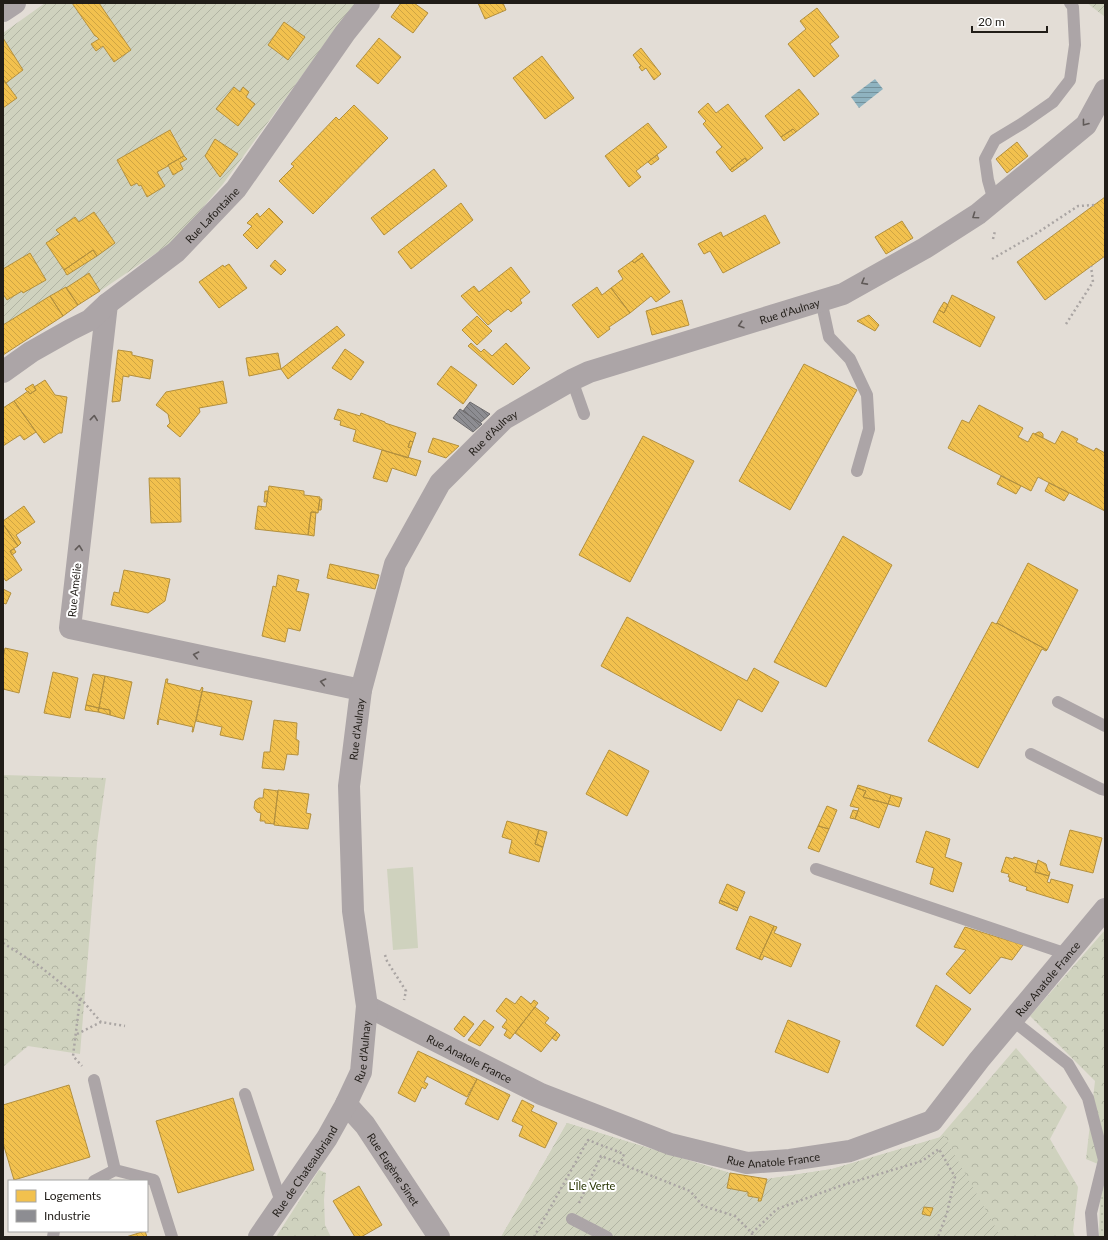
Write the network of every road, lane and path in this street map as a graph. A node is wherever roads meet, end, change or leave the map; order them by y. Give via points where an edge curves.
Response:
1 (15, 3) edge
2 (369, 3) edge
3 (1070, 3) edge
4 (3, 12) edge
5 (1105, 90) edge
6 (994, 201) junction
7 (1094, 206) dead end
8 (992, 259) dead end
9 (1091, 266) dead end
10 (821, 300) junction
11 (107, 304) junction
12 (1066, 324) dead end
13 (3, 372) edge
14 (572, 380) junction
15 (584, 414) dead end
16 (857, 471) dead end
17 (361, 690) junction
18 (1058, 702) dead end
19 (1105, 726) edge
20 (1031, 754) dead end
21 (1105, 790) edge
22 (816, 870) dead end
23 (1105, 909) edge
24 (3, 943) edge
25 (1067, 954) junction
26 (80, 999) junction
27 (367, 1006) junction
28 (1012, 1020) junction
29 (101, 1022) junction
30 (125, 1026) dead end
31 (77, 1034) junction
32 (73, 1056) dead end
33 (94, 1080) dead end
34 (245, 1094) dead end
35 (346, 1104) junction
36 (621, 1164) junction
37 (115, 1170) junction
38 (96, 1180) edge
39 (282, 1205) junction
40 (572, 1219) joint
41 (752, 1233) junction
42 (172, 1237) edge
43 (260, 1237) edge
44 (439, 1237) edge
45 (534, 1237) edge
46 (607, 1237) edge
47 (752, 1237) edge
48 (938, 1237) edge
49 (1093, 1237) edge

1 - 4 street
2 - 11 street, Rue Lafontaine via 236,188 176,252
3 - 6 lane via 1073,6 1076,45 1070,80 1053,102 995,140 985,158
5 -> 6 street, Rue d'Aulnay via 1086,125
6 -> 10 street, Rue d'Aulnay via 925,248 843,294
7 - 8 path via 1078,206
9 - 12 path via 1093,282
10 -> 14 street, Rue d'Aulnay via 589,372
10 - 16 lane via 829,337 850,360 867,395 869,429
11 - 13 street, Rue Lafontaine via 90,320 32,352
17 -> 11 street, Rue Amélie via 70,628
14 - 15 lane
14 - 17 street, Rue d'Aulnay via 504,419 440,483 395,564
17 - 27 street, Rue d'Aulnay via 349,786 353,911
18 - 19 lane
20 - 21 lane
22 - 25 lane
23 - 25 street, Rue Anatole France
24 - 26 path via 38,965
25 - 28 street, Rue Anatole France
26 - 29 path
26 - 31 path
27 - 28 street, Rue Anatole France via 541,1094 670,1144 747,1163 850,1151 932,1121
27 - 35 street, Rue d'Aulnay via 361,1072
28 - 49 lane via 1068,1064 1088,1098 1104,1160 1091,1213
29 - 30 path
29 - 31 path
31 - 32 path
33 - 37 lane
34 - 39 lane
35 - 39 street, Rue de Chateaubriand via 328,1138
35 - 44 street, Rue Eugène Sinet via 365,1125
36 - 40 path via 601,1156
36 - 41 path via 690,1190 703,1206 735,1216
36 - 45 path via 624,1154 588,1140
37 - 38 lane
37 - 42 lane via 154,1180
39 - 43 street, Rue de Chateaubriand
40 - 46 lane
41 - 47 path
41 - 48 path via 777,1209 840,1186 922,1161 939,1149 955,1177 947,1213

